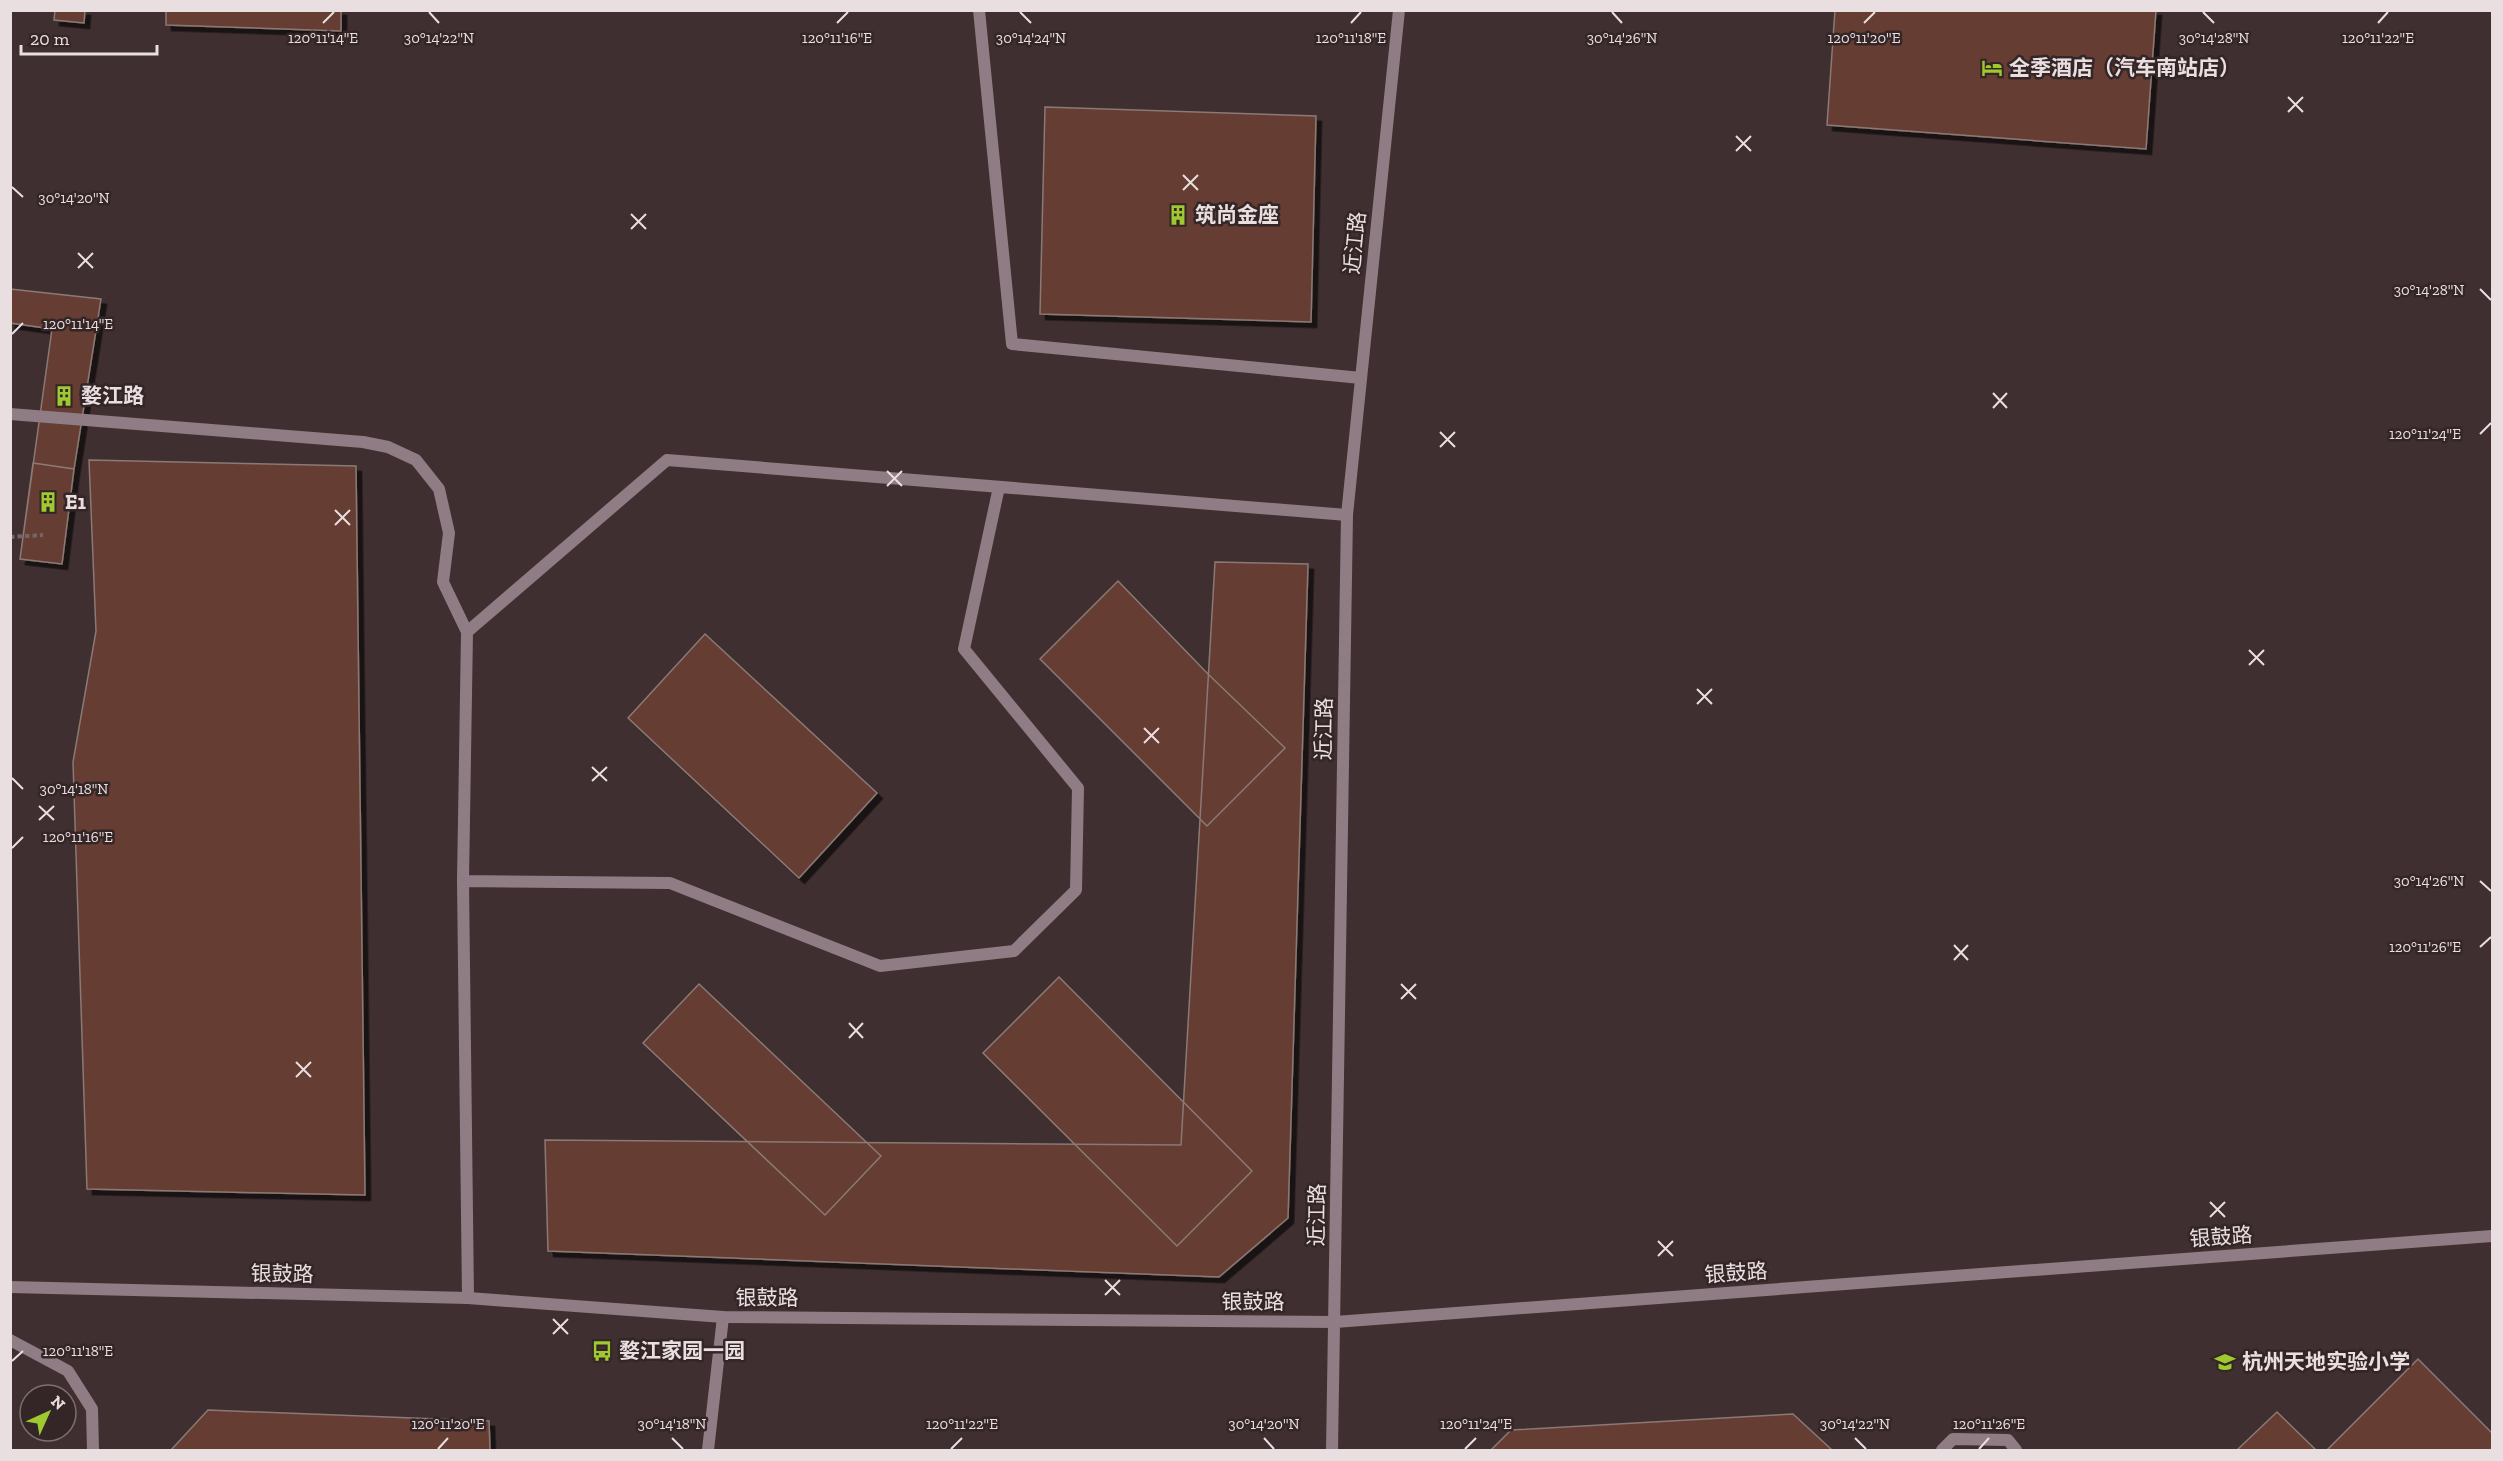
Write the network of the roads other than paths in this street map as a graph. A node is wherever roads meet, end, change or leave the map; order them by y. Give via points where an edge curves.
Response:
1 (979, 10) edge
2 (1399, 10) edge
3 (1361, 378) junction
4 (10, 414) edge
5 (999, 487) junction
6 (1347, 515) junction
7 (466, 632) junction
8 (463, 881) junction
9 (2493, 1236) edge
10 (10, 1287) edge
11 (468, 1298) junction
12 (723, 1317) junction
13 (1335, 1322) junction
14 (10, 1340) edge
15 (93, 1450) edge
16 (708, 1450) edge
17 (1332, 1450) edge
18 (1942, 1450) edge
19 (2016, 1450) edge

1 - 3 street via 1012,344
2 - 3 street, 近江路
3 - 6 street, 近江路
4 - 7 street via 363,442 388,447 416,460 439,489 449,533 443,582
5 - 6 street
5 - 7 street via 667,460
5 - 8 street via 964,649 1078,788 1076,890 1014,951 880,966 670,883
6 - 13 street, 近江路
7 - 8 street
8 - 11 street
9 - 13 street, 银鼓路
10 - 11 street, 银鼓路
11 - 12 street, 银鼓路
12 - 13 street, 银鼓路
12 - 16 street
13 - 17 street, 近江路
14 - 15 street via 68,1371 92,1409
18 - 19 street via 1953,1439 2008,1440

